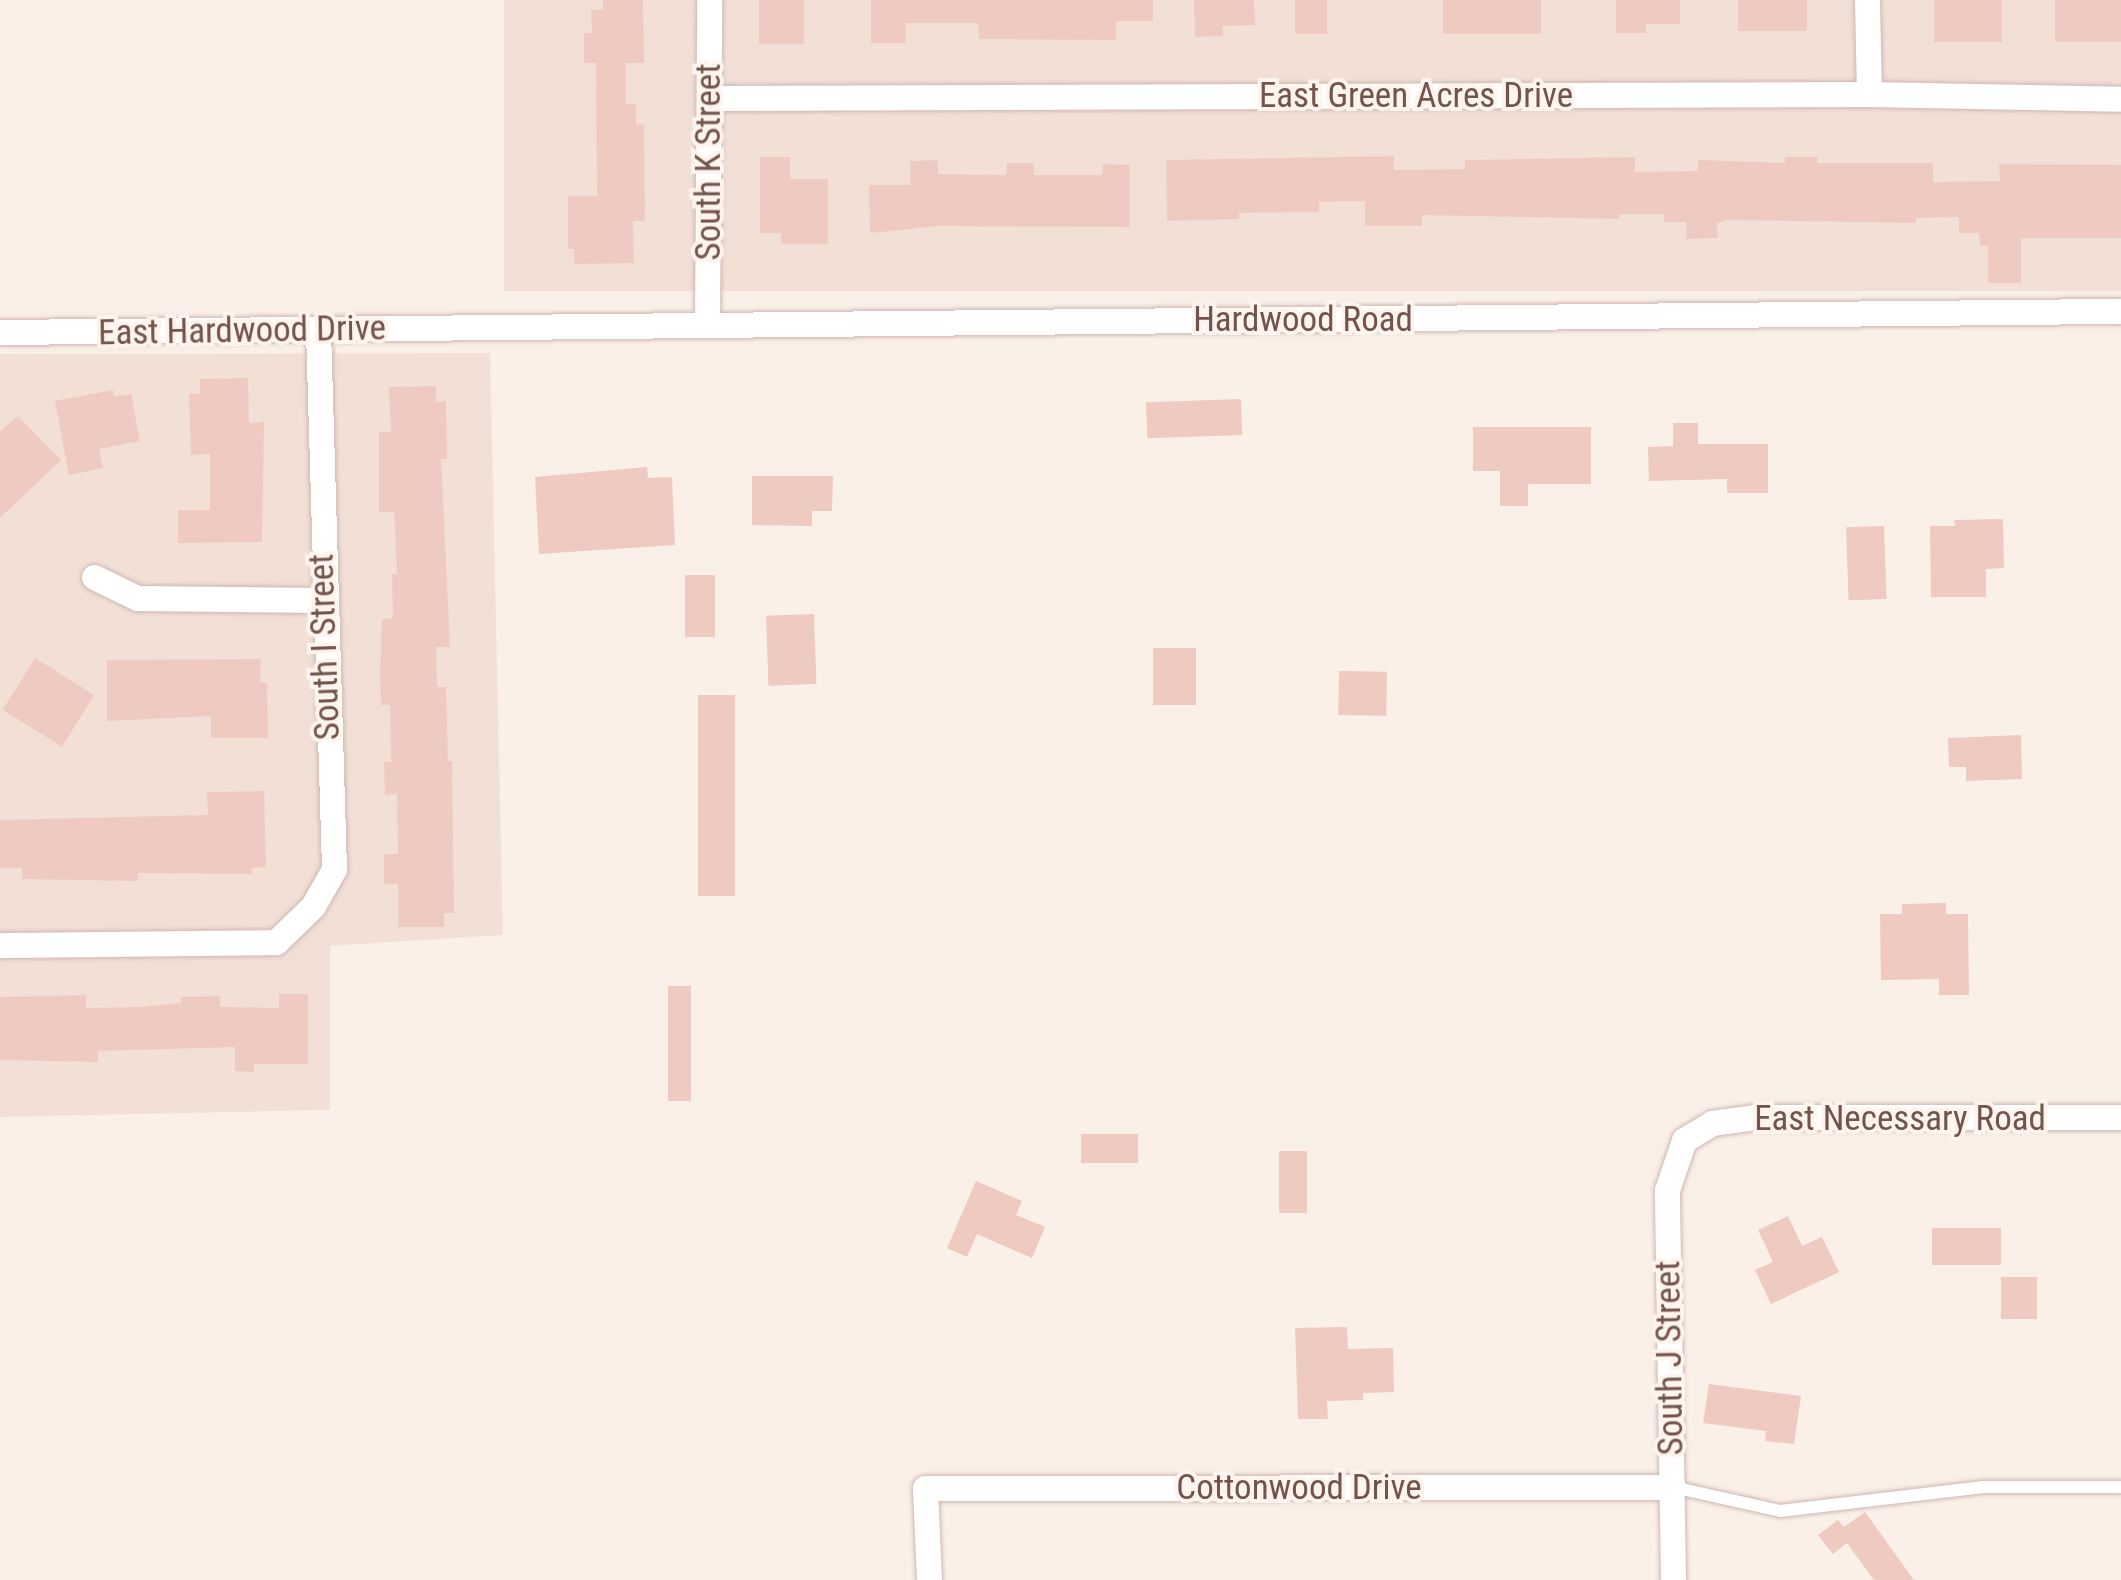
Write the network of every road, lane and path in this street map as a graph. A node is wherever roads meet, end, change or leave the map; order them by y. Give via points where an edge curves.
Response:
1 (709, 0) edge
2 (1868, 0) edge
3 (1869, 94) junction
4 (710, 98) junction
5 (2121, 99) edge
6 (2121, 311) edge
7 (707, 323) junction
8 (484, 328) joint
9 (318, 331) junction
10 (0, 332) edge
11 (94, 577) dead end
12 (323, 600) junction
13 (0, 945) edge
14 (2121, 1117) edge
15 (1684, 1140) joint
16 (1673, 1487) junction
17 (2121, 1487) edge
18 (929, 1580) edge
19 (1673, 1580) edge

1 - 4 street, South K Street
2 - 3 street
3 - 4 street, East Green Acres Drive
3 - 5 street, East Green Acres Drive
4 - 7 street, South K Street
6 - 7 street, Hardwood Road
7 - 8 street, Hardwood Road
8 - 9 street, East Hardwood Drive
9 - 10 street, East Hardwood Drive
9 - 12 street, South I Street
11 - 12 street via 137,598
12 - 13 street, South I Street via 334,869 313,906 276,942
14 - 15 street, East Necessary Road via 1756,1117 1712,1123
15 - 16 street, South J Street via 1668,1190
16 - 17 lane via 1780,1511 1984,1487
16 - 18 street, Cottonwood Drive via 925,1488
16 - 19 street, South J Street

